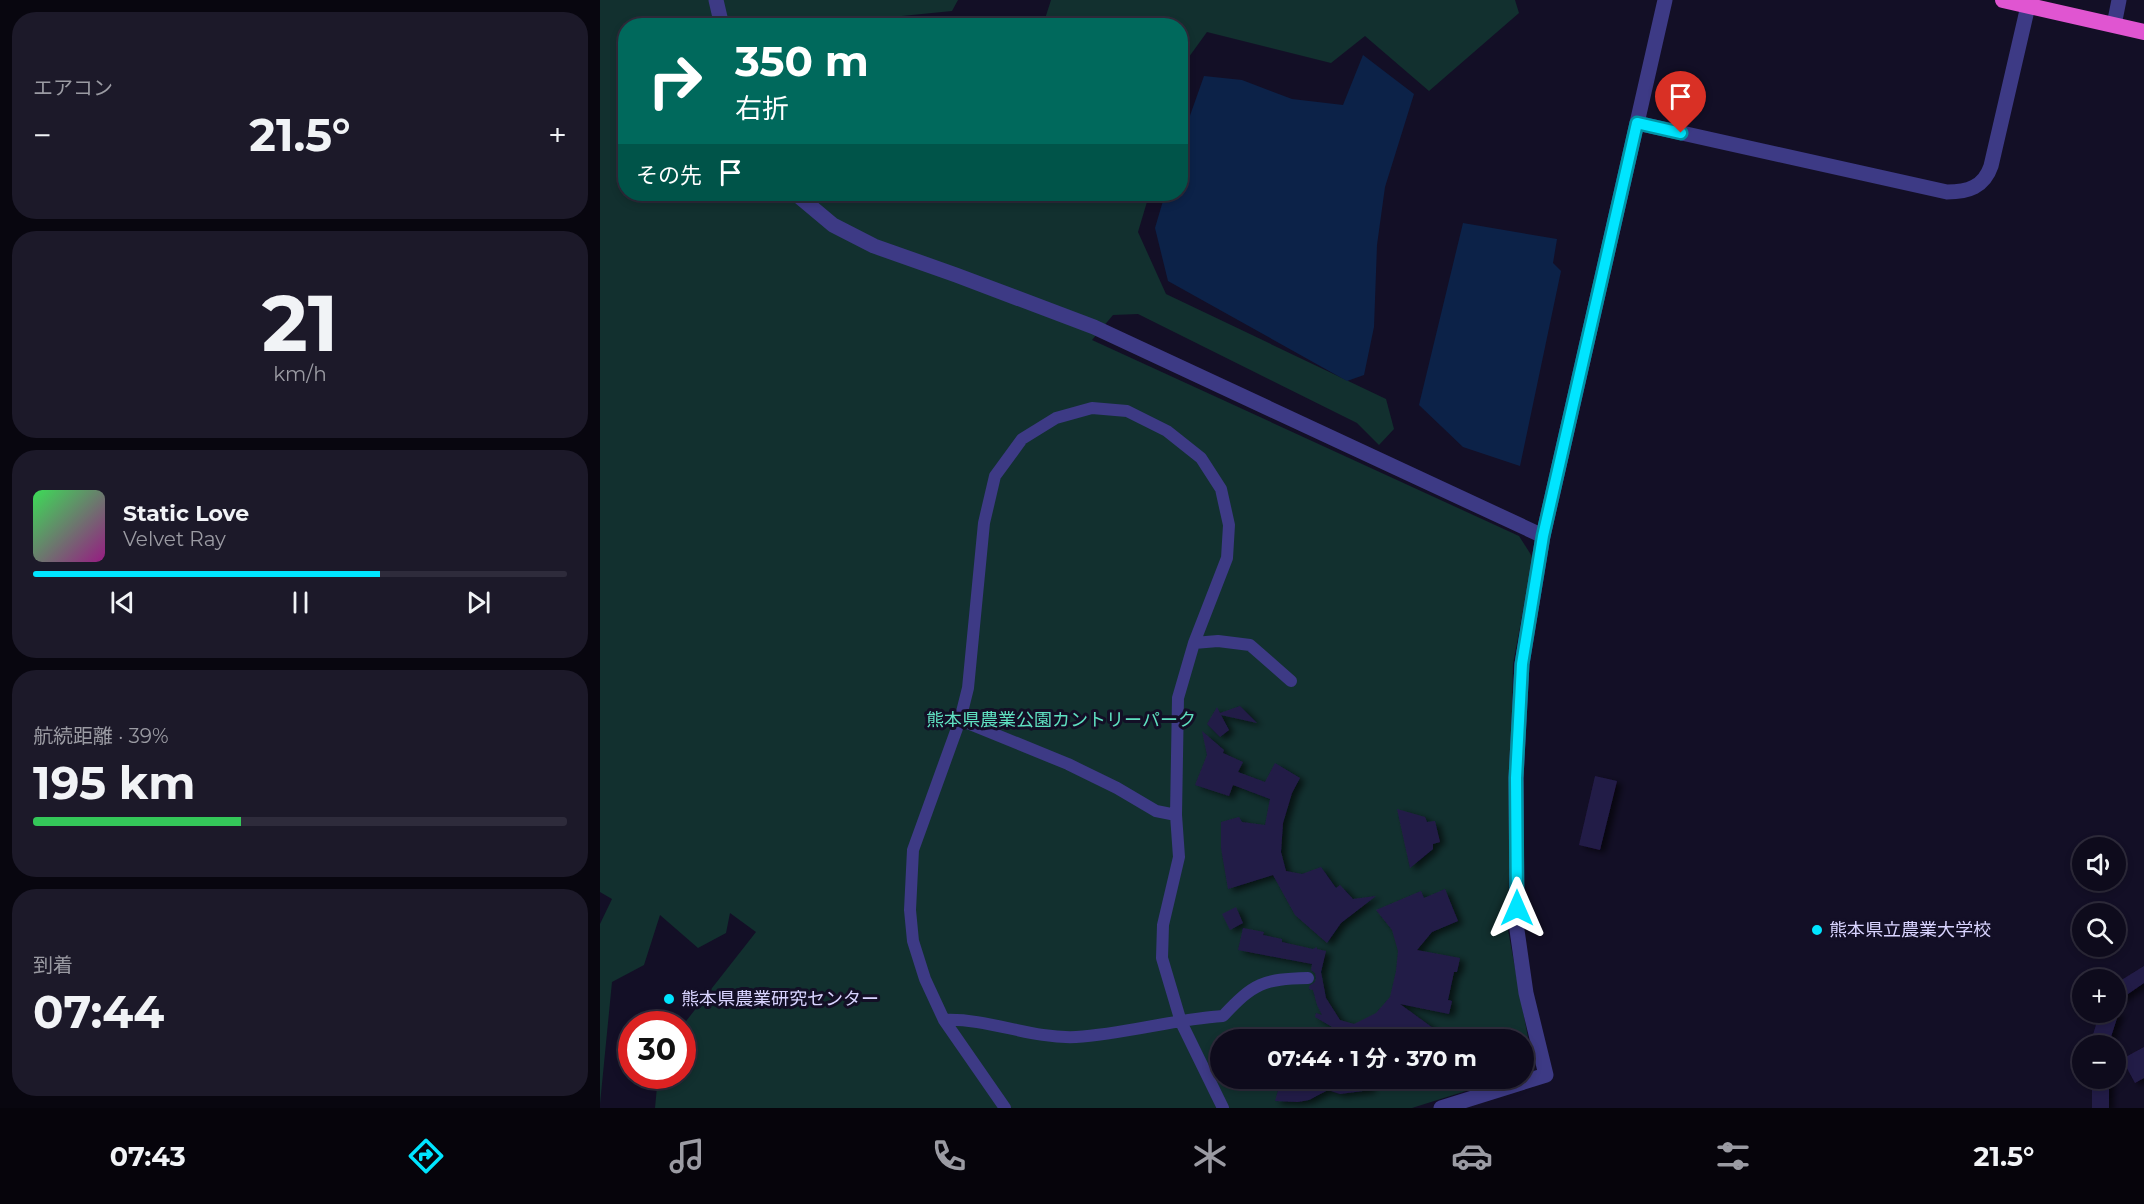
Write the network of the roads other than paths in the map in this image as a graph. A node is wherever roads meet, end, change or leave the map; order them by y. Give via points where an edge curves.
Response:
1 (716, 0) edge
2 (1665, 0) edge
3 (2003, 0) edge
4 (2119, 0) edge
5 (2028, 6) junction
6 (720, 18) edge
7 (2114, 25) junction
8 (2144, 32) edge
9 (1637, 123) junction
10 (804, 201) edge
11 (1543, 536) junction
12 (1194, 643) junction
13 (1291, 681) dead end
14 (960, 720) junction
15 (1176, 815) junction
16 (1308, 978) dead end
17 (944, 1020) junction
18 (1181, 1022) junction
19 (1005, 1108) edge
20 (1223, 1108) edge
21 (1441, 1108) edge

1 - 6 street
2 - 9 street
3 - 5 highway
4 - 7 street
5 - 7 highway
5 - 9 street via 1991,166 1983,181 1969,191 1947,192
7 - 8 highway
9 - 11 street
10 - 11 street via 833,225 874,246 1094,327
11 - 21 street via 1522,664 1516,778 1517,930 1526,993 1546,1075
12 - 13 street via 1250,645
12 - 14 street via 1227,558 1229,525 1221,489 1201,458 1167,431 1127,411 1092,408 1056,418 1022,439 995,476 984,523 968,688
12 - 15 street via 1178,698
14 - 15 street via 1068,764 1156,811
14 - 17 street via 913,850 913,941
15 - 18 street via 1179,857 1162,925 1162,958
16 - 18 street via 1260,983 1223,1016
17 - 18 street via 966,1019 1027,1033 1075,1037
17 - 19 street
18 - 20 street

